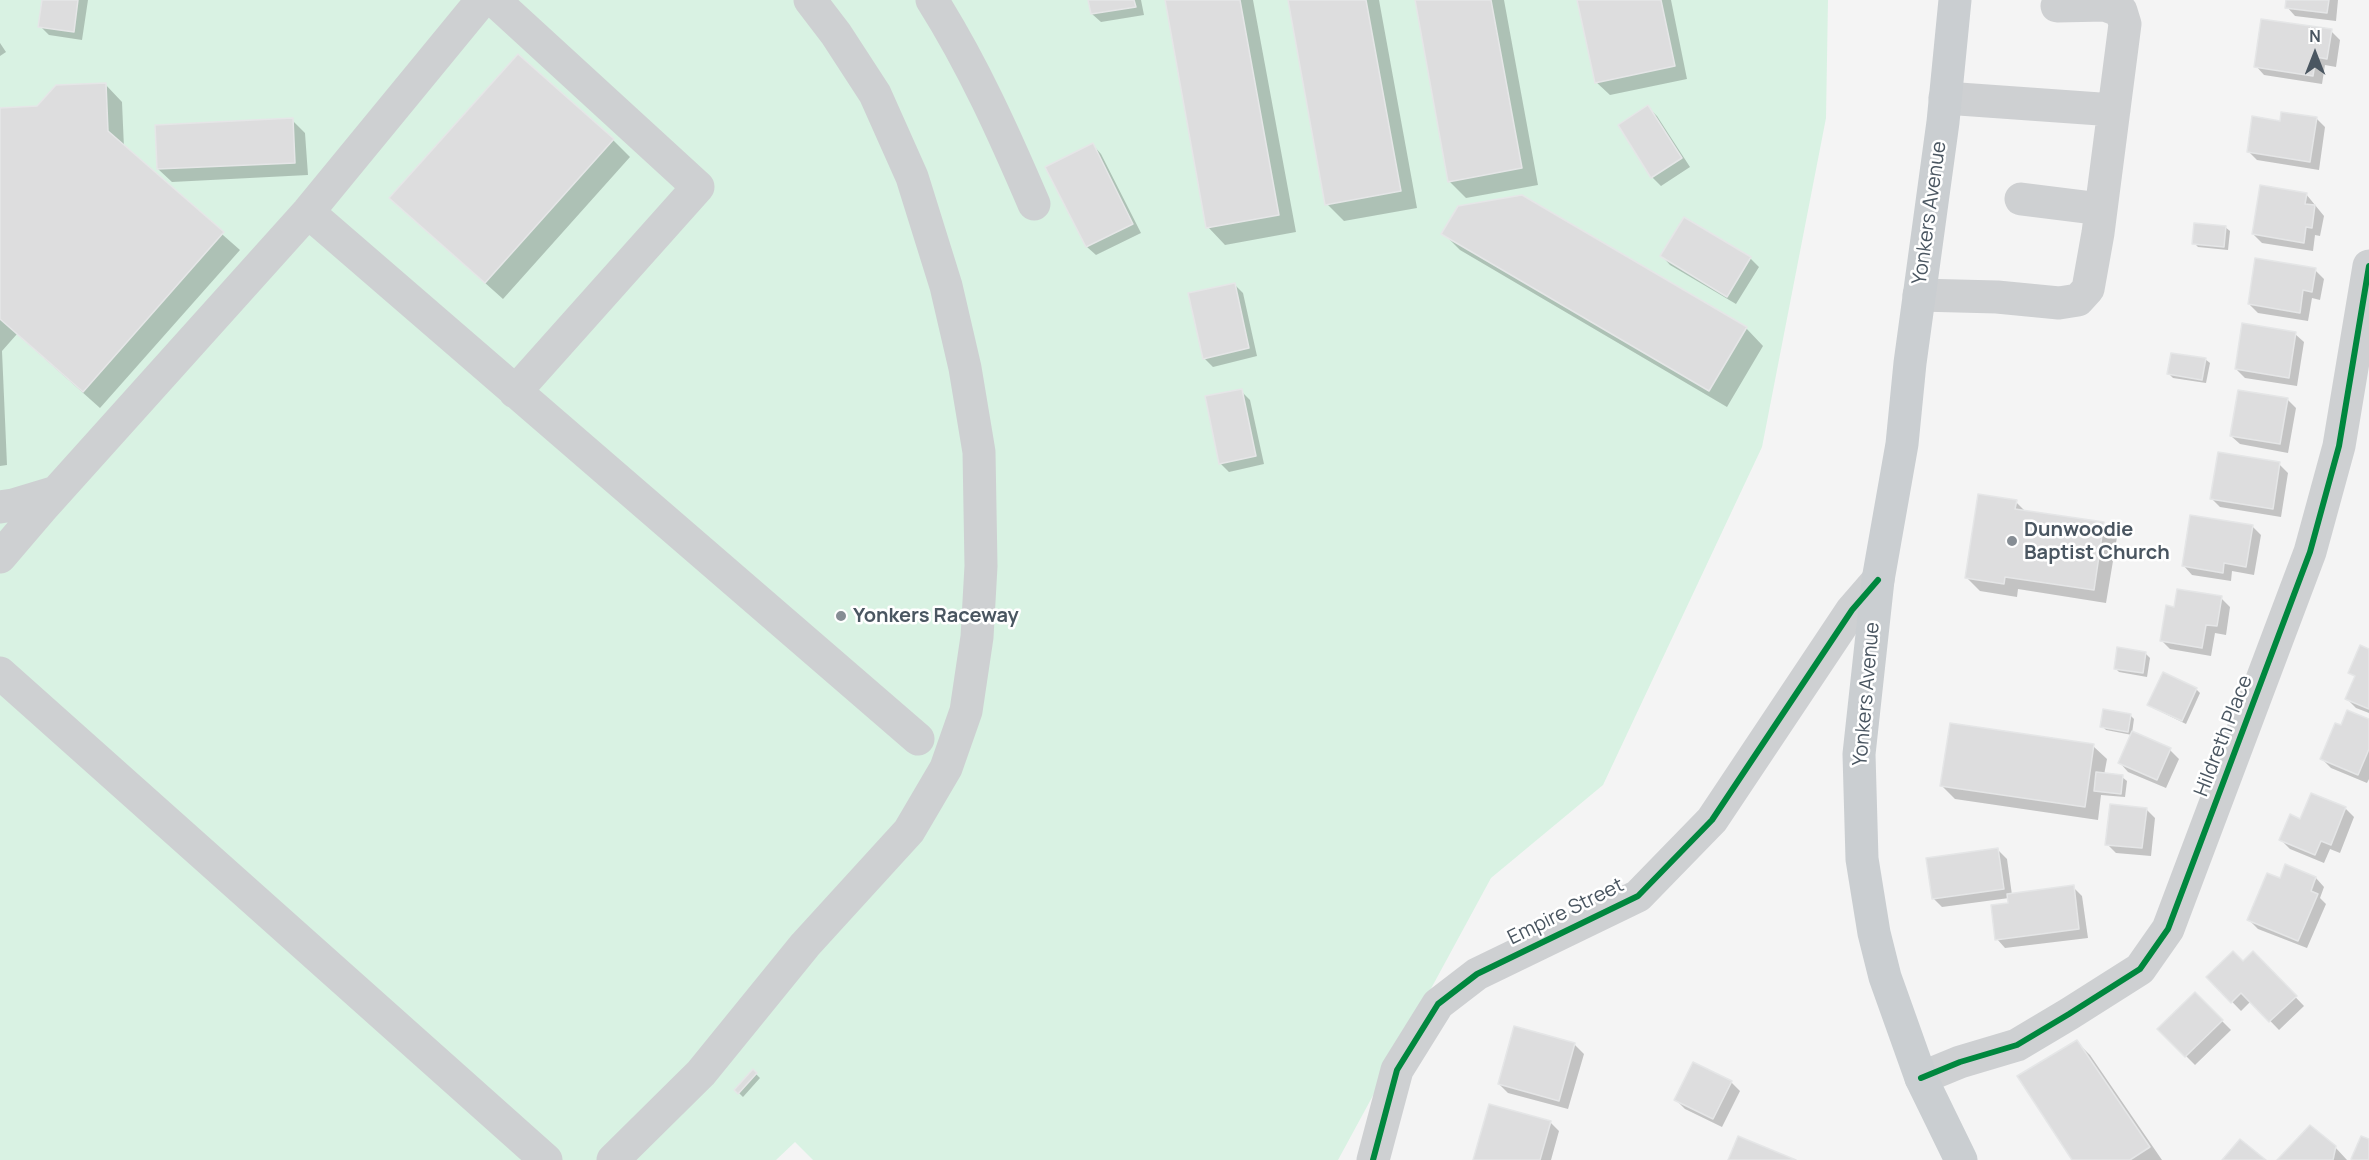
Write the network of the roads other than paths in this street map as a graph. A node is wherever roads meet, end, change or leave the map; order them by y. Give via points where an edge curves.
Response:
1 (482, 0) edge
2 (494, 0) edge
3 (810, 0) edge
4 (932, 0) edge
5 (1955, 0) edge
6 (2057, 6) dead end
7 (1946, 98) junction
8 (2114, 110) junction
9 (2021, 199) dead end
10 (1034, 204) dead end
11 (2101, 209) junction
12 (308, 212) junction
13 (2369, 266) edge
14 (1919, 295) junction
15 (516, 392) junction
16 (56, 492) junction
17 (0, 507) edge
18 (0, 557) edge
19 (1878, 580) junction
20 (0, 673) edge
21 (918, 739) dead end
22 (1921, 1078) junction
23 (1958, 1159) edge
24 (546, 1160) edge
25 (613, 1160) edge
26 (1373, 1160) edge

1 - 12 street
2 - 15 street via 698,187
3 - 25 street via 875,94 912,177 943,274 965,368 979,452 981,566 977,637 966,711 946,768 909,831 805,945 700,1073
4 - 10 street via 1001,126
5 - 7 main road, Yonkers Avenue
6 - 8 street via 2105,5 2121,11 2126,24
7 - 8 street
7 - 14 main road, Yonkers Avenue
8 - 11 street
9 - 11 street
11 - 14 street via 2088,290 2078,300 2059,303
12 - 15 street
12 - 16 street
13 - 22 street, Hildreth Place via 2339,446 2310,552 2168,929 2140,969 2069,1014 2017,1045
14 - 19 main road, Yonkers Avenue via 1902,444
15 - 21 street
16 - 17 street
16 - 18 street
19 - 22 main road, Yonkers Avenue via 1859,754 1862,859 1885,977
19 - 26 street, Empire Street via 1852,610 1712,820 1638,896 1477,974 1438,1004 1397,1070
20 - 24 street
22 - 23 main road, Yonkers Avenue

